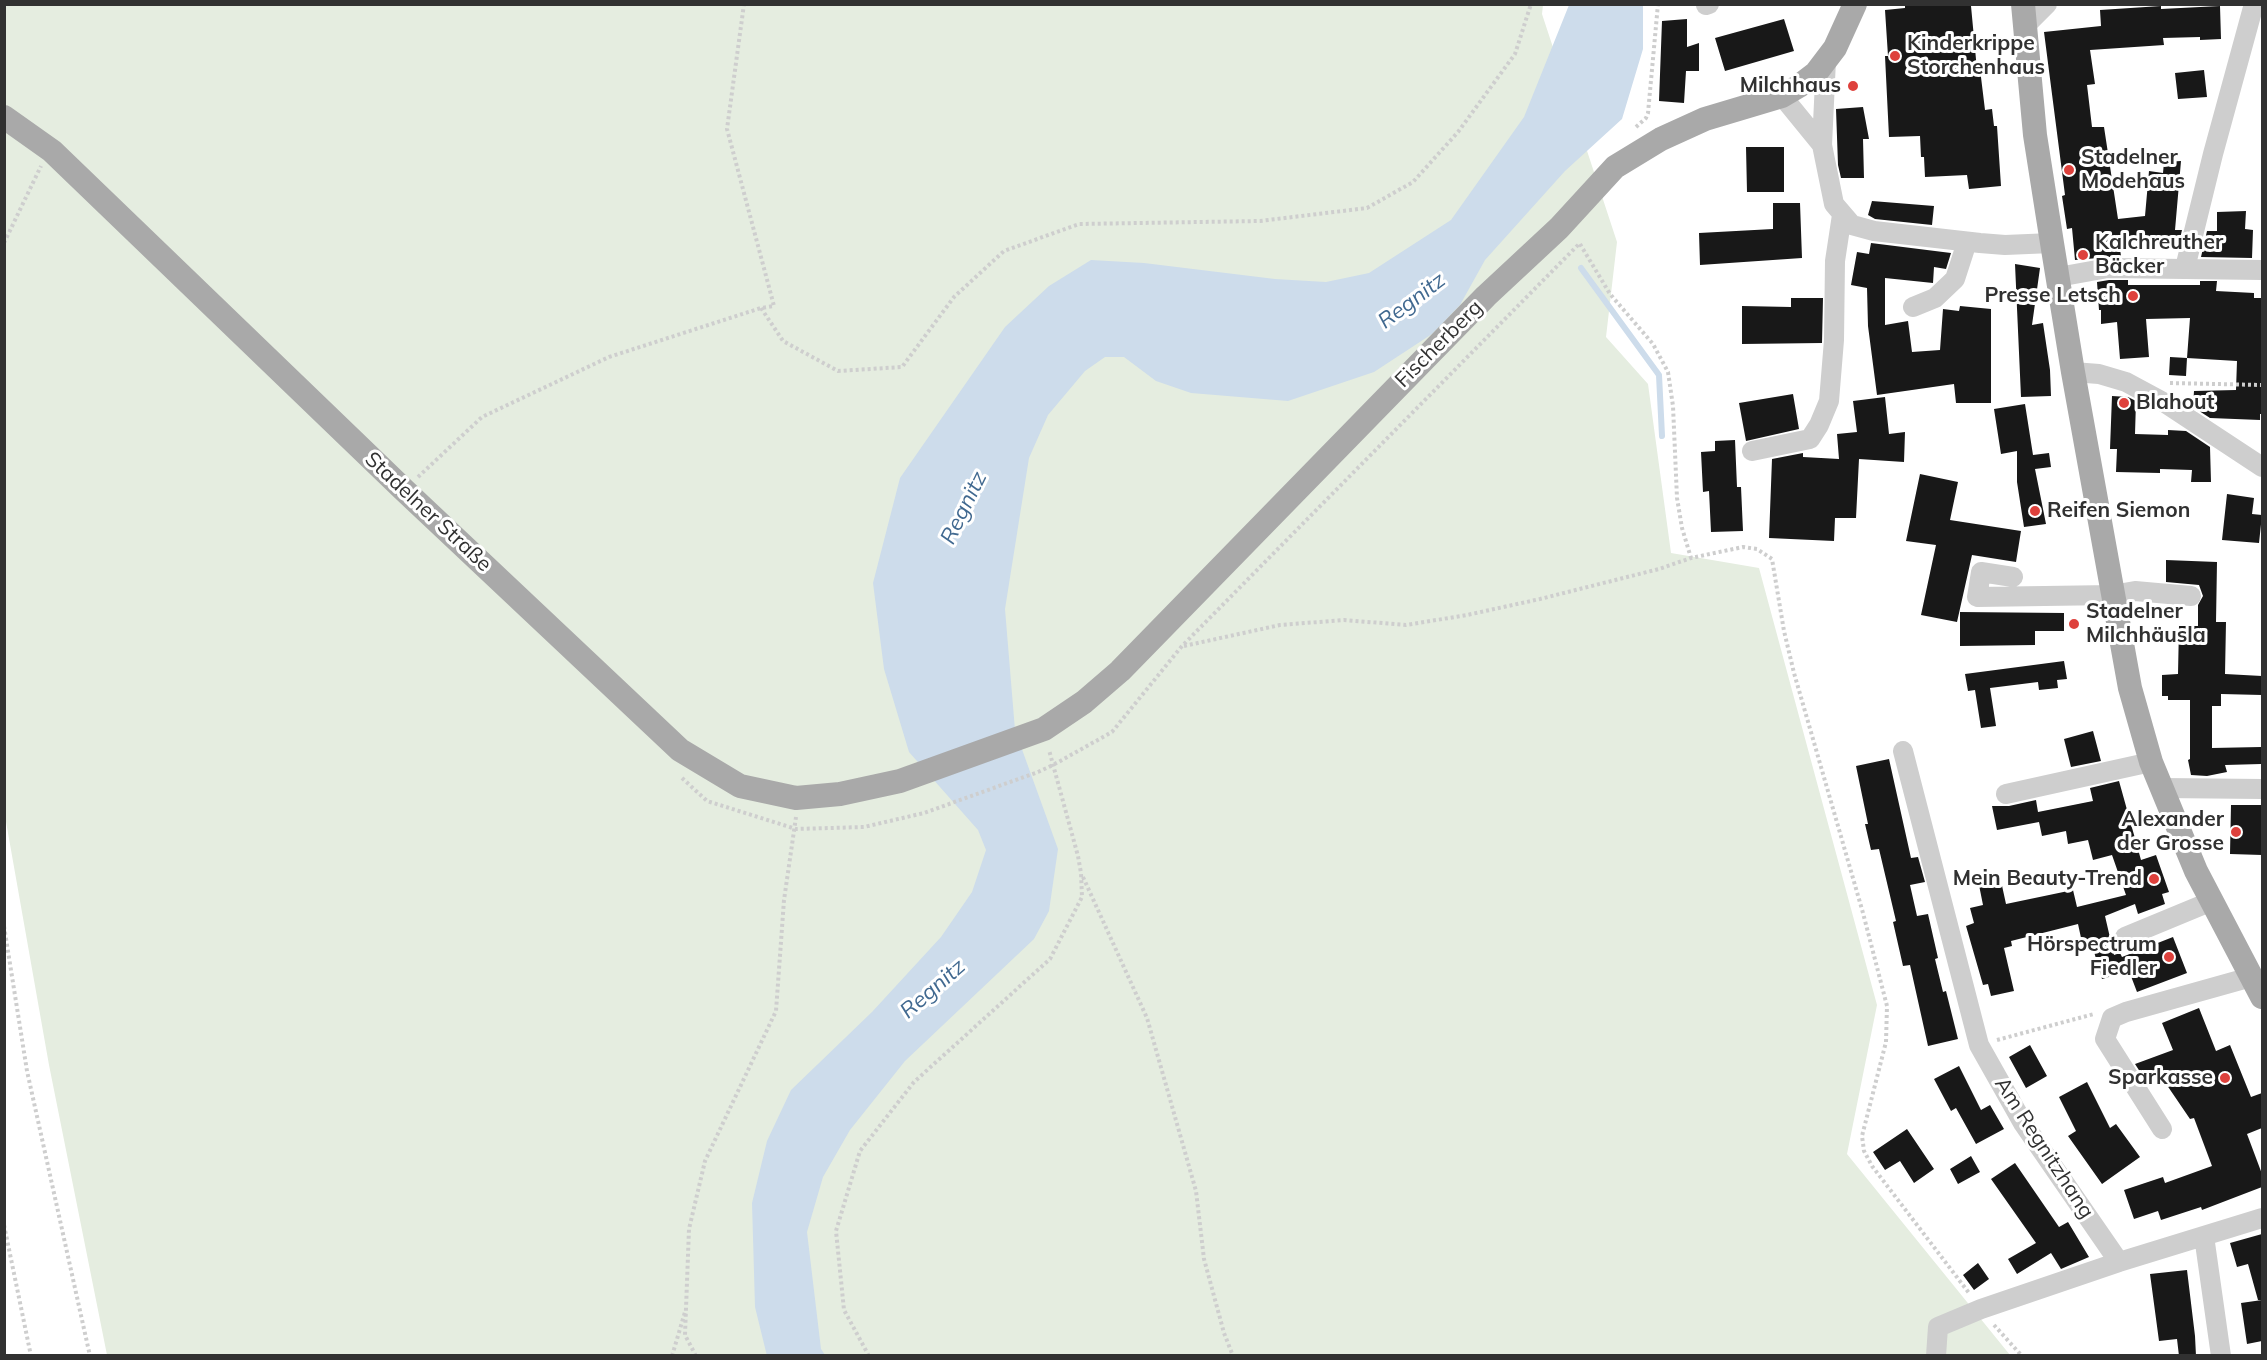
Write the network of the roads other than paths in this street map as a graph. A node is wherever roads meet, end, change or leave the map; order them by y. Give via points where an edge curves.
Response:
1 (1855, 4) edge
2 (2047, 4) edge
3 (2254, 4) edge
4 (2023, 16) edge
5 (2254, 38) edge
6 (1826, 60) junction
7 (1782, 96) junction
8 (4, 117) edge
9 (1822, 145) junction
10 (1842, 215) junction
11 (1967, 242) junction
12 (2052, 243) junction
13 (2185, 268) junction
14 (2262, 270) edge
15 (2058, 277) junction
16 (1913, 307) dead end
17 (2073, 372) junction
18 (1752, 451) dead end
19 (2262, 467) edge
20 (2013, 577) dead end
21 (2112, 595) junction
22 (2191, 596) dead end
23 (1903, 751) dead end
24 (2151, 762) junction
25 (900, 781) joint
26 (2162, 788) junction
27 (2262, 789) edge
28 (2006, 794) dead end
29 (2212, 901) junction
30 (2125, 937) dead end
31 (2257, 987) edge
32 (2162, 1129) dead end
33 (2262, 1218) edge
34 (2205, 1236) junction
35 (2119, 1262) junction
36 (1936, 1356) edge
37 (2221, 1356) edge

1 - 6 main road, Fischerberg
2 - 4 street
3 - 5 street
4 - 12 main road via 2035,135
5 - 13 street via 2213,154
6 - 7 main road, Fischerberg via 1816,73
6 - 9 street
7 - 9 street
7 - 25 main road, Fischerberg via 1705,119 1615,167 1120,671 1084,702 1044,729
8 - 25 main road, Stadelner Straße via 52,151 680,750 740,786 796,798 840,794
9 - 10 street via 1834,204
10 - 11 street via 1852,225 1874,231
10 - 18 street via 1835,261 1834,340 1826,409 1810,439
11 - 12 street
11 - 16 street via 1955,279 1935,298
12 - 15 main road
13 - 14 street
13 - 15 street via 2108,268
15 - 17 main road
17 - 19 street via 2126,382
17 - 21 main road
20 - 21 street via 1981,572 1977,597
21 - 22 street via 2135,591
21 - 24 main road via 2130,688
23 - 35 street, Am Regnitzhang via 1979,1045 2023,1123
24 - 26 main road
24 - 28 street
26 - 27 street
26 - 29 main road
29 - 30 street
29 - 31 main road
31 - 32 street via 2112,1018 2105,1039
33 - 34 street
34 - 35 street
34 - 37 street
35 - 36 street via 1938,1327

